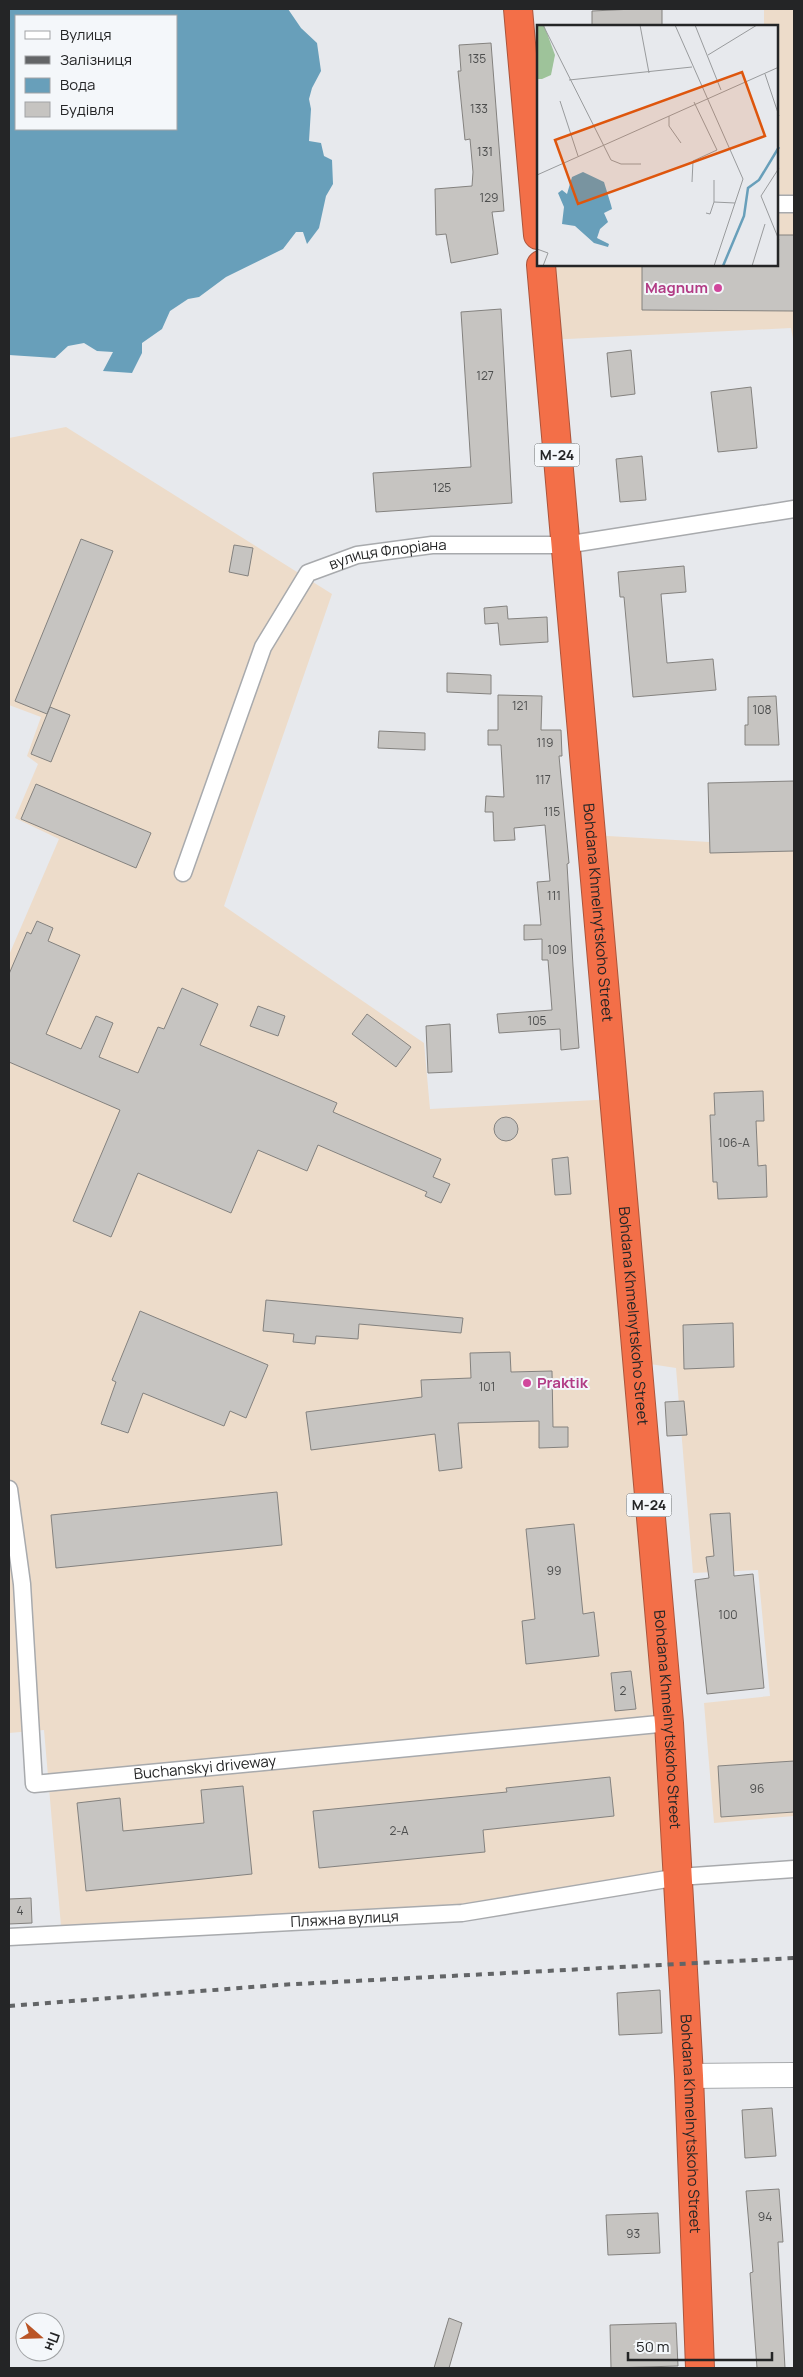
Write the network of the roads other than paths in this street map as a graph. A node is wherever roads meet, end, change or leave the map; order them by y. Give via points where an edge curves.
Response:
1 (518, 9) edge
2 (536, 199) edge
3 (778, 204) edge
4 (794, 204) edge
5 (537, 216) edge
6 (541, 266) edge
7 (794, 509) edge
8 (565, 545) junction
9 (183, 873) dead end
10 (9, 1489) edge
11 (669, 1723) junction
12 (794, 1869) edge
13 (678, 1877) junction
14 (9, 1937) edge
15 (794, 2075) edge
16 (689, 2076) junction
17 (700, 2368) edge

1 - 2 highway
2 - 5 highway
3 - 4 street
6 - 8 highway, Bohdana Khmelnytskoho Street / М-24
7 - 8 street, вулиця Флоріана
8 - 9 street, вулиця Флоріана via 432,545 357,555 308,573 262,647
8 - 11 highway, Bohdana Khmelnytskoho Street / М-24
10 - 11 street, Buchanskyi driveway via 22,1584 34,1784
11 - 13 highway, Bohdana Khmelnytskoho Street / М-24
12 - 13 street, Пляжна вулиця
13 - 14 street, Пляжна вулиця via 462,1913
13 - 16 highway, Bohdana Khmelnytskoho Street / М-24
15 - 16 street
16 - 17 highway, Bohdana Khmelnytskoho Street / М-24

